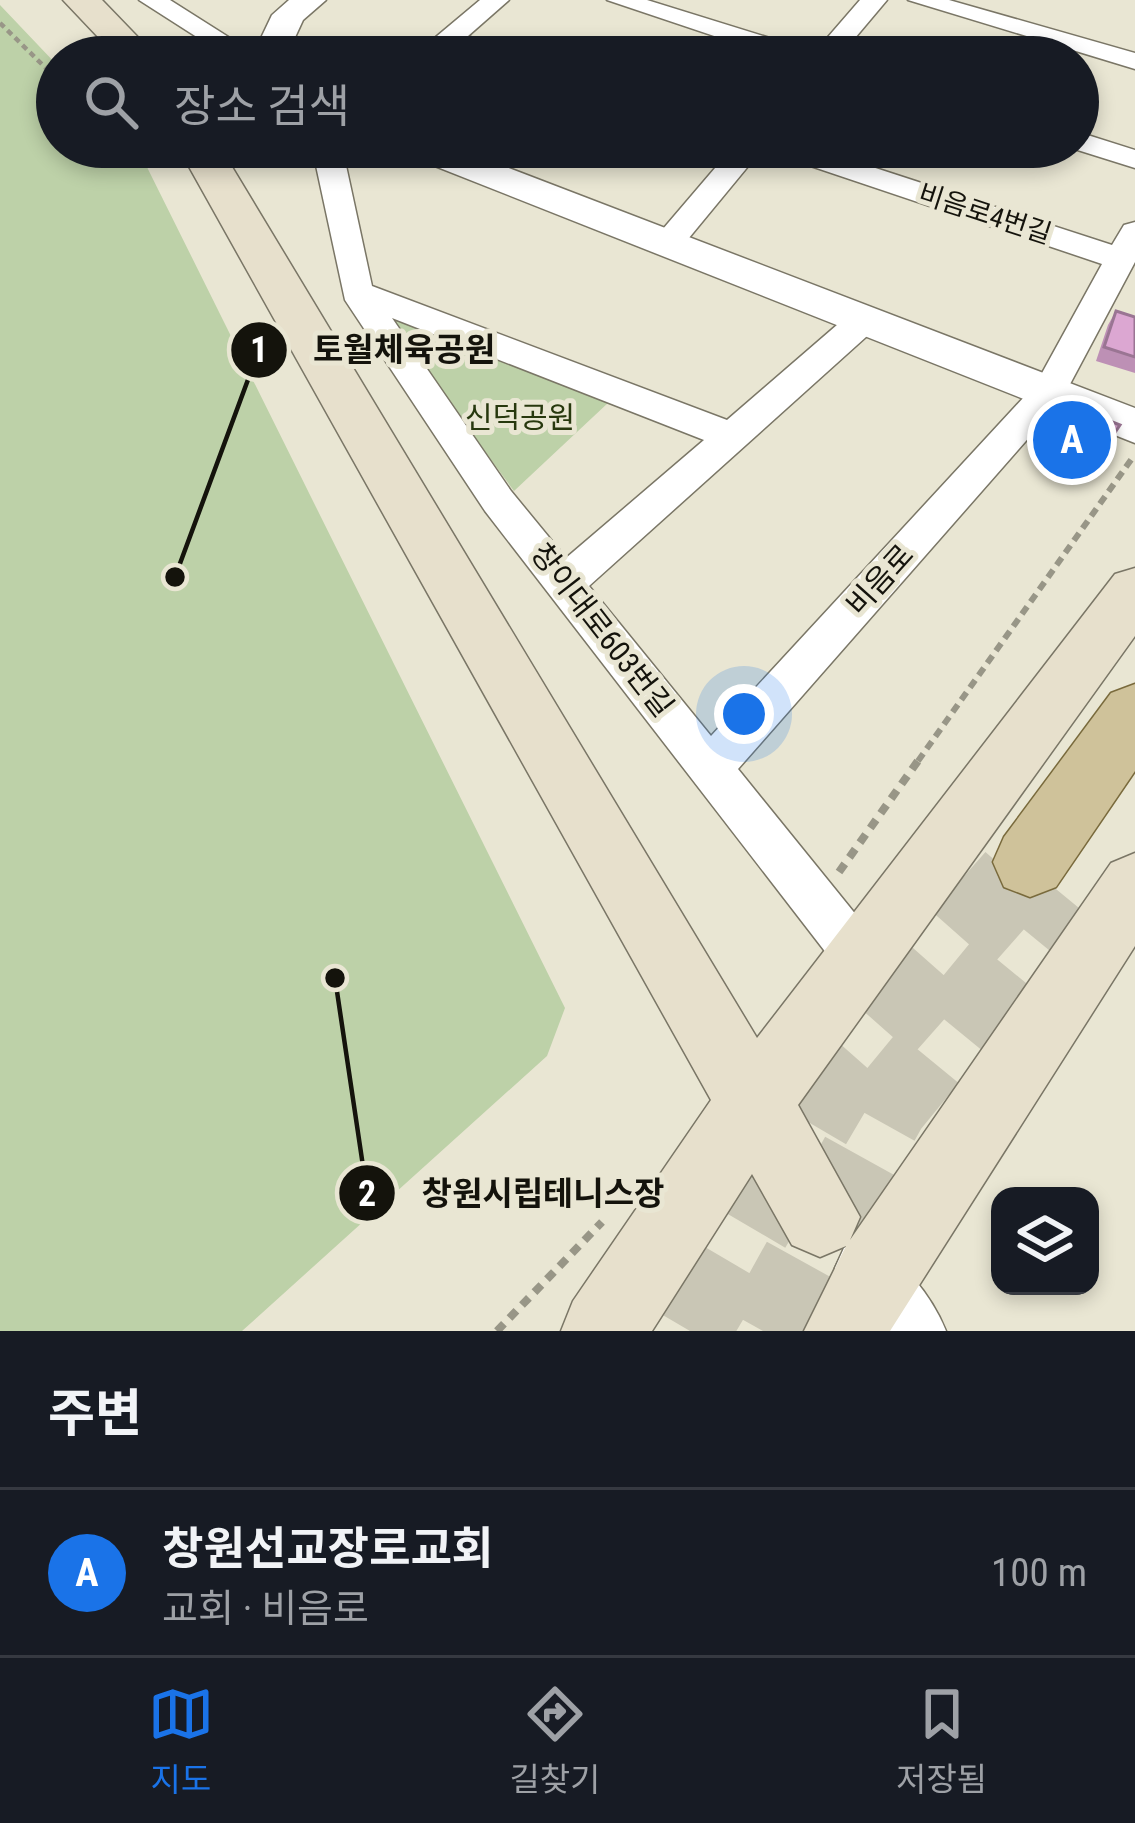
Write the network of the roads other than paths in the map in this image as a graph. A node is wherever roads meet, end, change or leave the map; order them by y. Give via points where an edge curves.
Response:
1 (81, 0) edge
2 (152, 0) edge
3 (310, 0) edge
4 (496, 0) edge
5 (620, 0) edge
6 (874, 0) edge
7 (921, 0) edge
8 (117, 36) edge
9 (212, 36) edge
10 (279, 36) edge
11 (451, 36) edge
12 (737, 36) edge
13 (843, 36) edge
14 (1047, 36) edge
15 (1099, 51) edge
16 (1135, 61) edge
17 (1099, 148) edge
18 (1135, 159) edge
19 (212, 168) edge
20 (331, 168) edge
21 (474, 168) edge
22 (731, 168) edge
23 (856, 168) edge
24 (668, 244) junction
25 (1128, 245) edge
26 (357, 292) junction
27 (864, 320) junction
28 (1049, 392) junction
29 (1135, 426) edge
30 (732, 436) junction
31 (566, 582) junction
32 (1135, 591) edge
33 (1135, 714) edge
34 (712, 768) junction
35 (1135, 789) edge
36 (1135, 886) edge
37 (841, 933) junction
38 (756, 1100) junction
39 (820, 1217) joint
40 (879, 1313) edge
41 (603, 1331) edge

1 - 8 main road
2 - 9 street
3 - 10 street via 289,15
4 - 11 street
5 - 12 street
6 - 13 street
7 - 14 street
15 - 16 street
17 - 18 street
19 - 38 main road
20 - 26 street, 창이대로603번길
21 - 24 street
22 - 24 street
23 - 25 street, 비음로4번길
24 - 27 street
25 - 28 street, 비음로4번길
26 - 30 street
26 - 31 street, 창이대로603번길 via 498,501
27 - 28 street
27 - 30 street
28 - 29 street
28 - 34 street, 비음로
30 - 31 street
31 - 34 street, 창이대로603번길
32 - 37 main road
33 - 35 main road via 1046,878
34 - 37 street, 창이대로603번길
36 - 40 main road
37 - 38 main road
38 - 39 main road
38 - 41 main road
39 - 40 street

